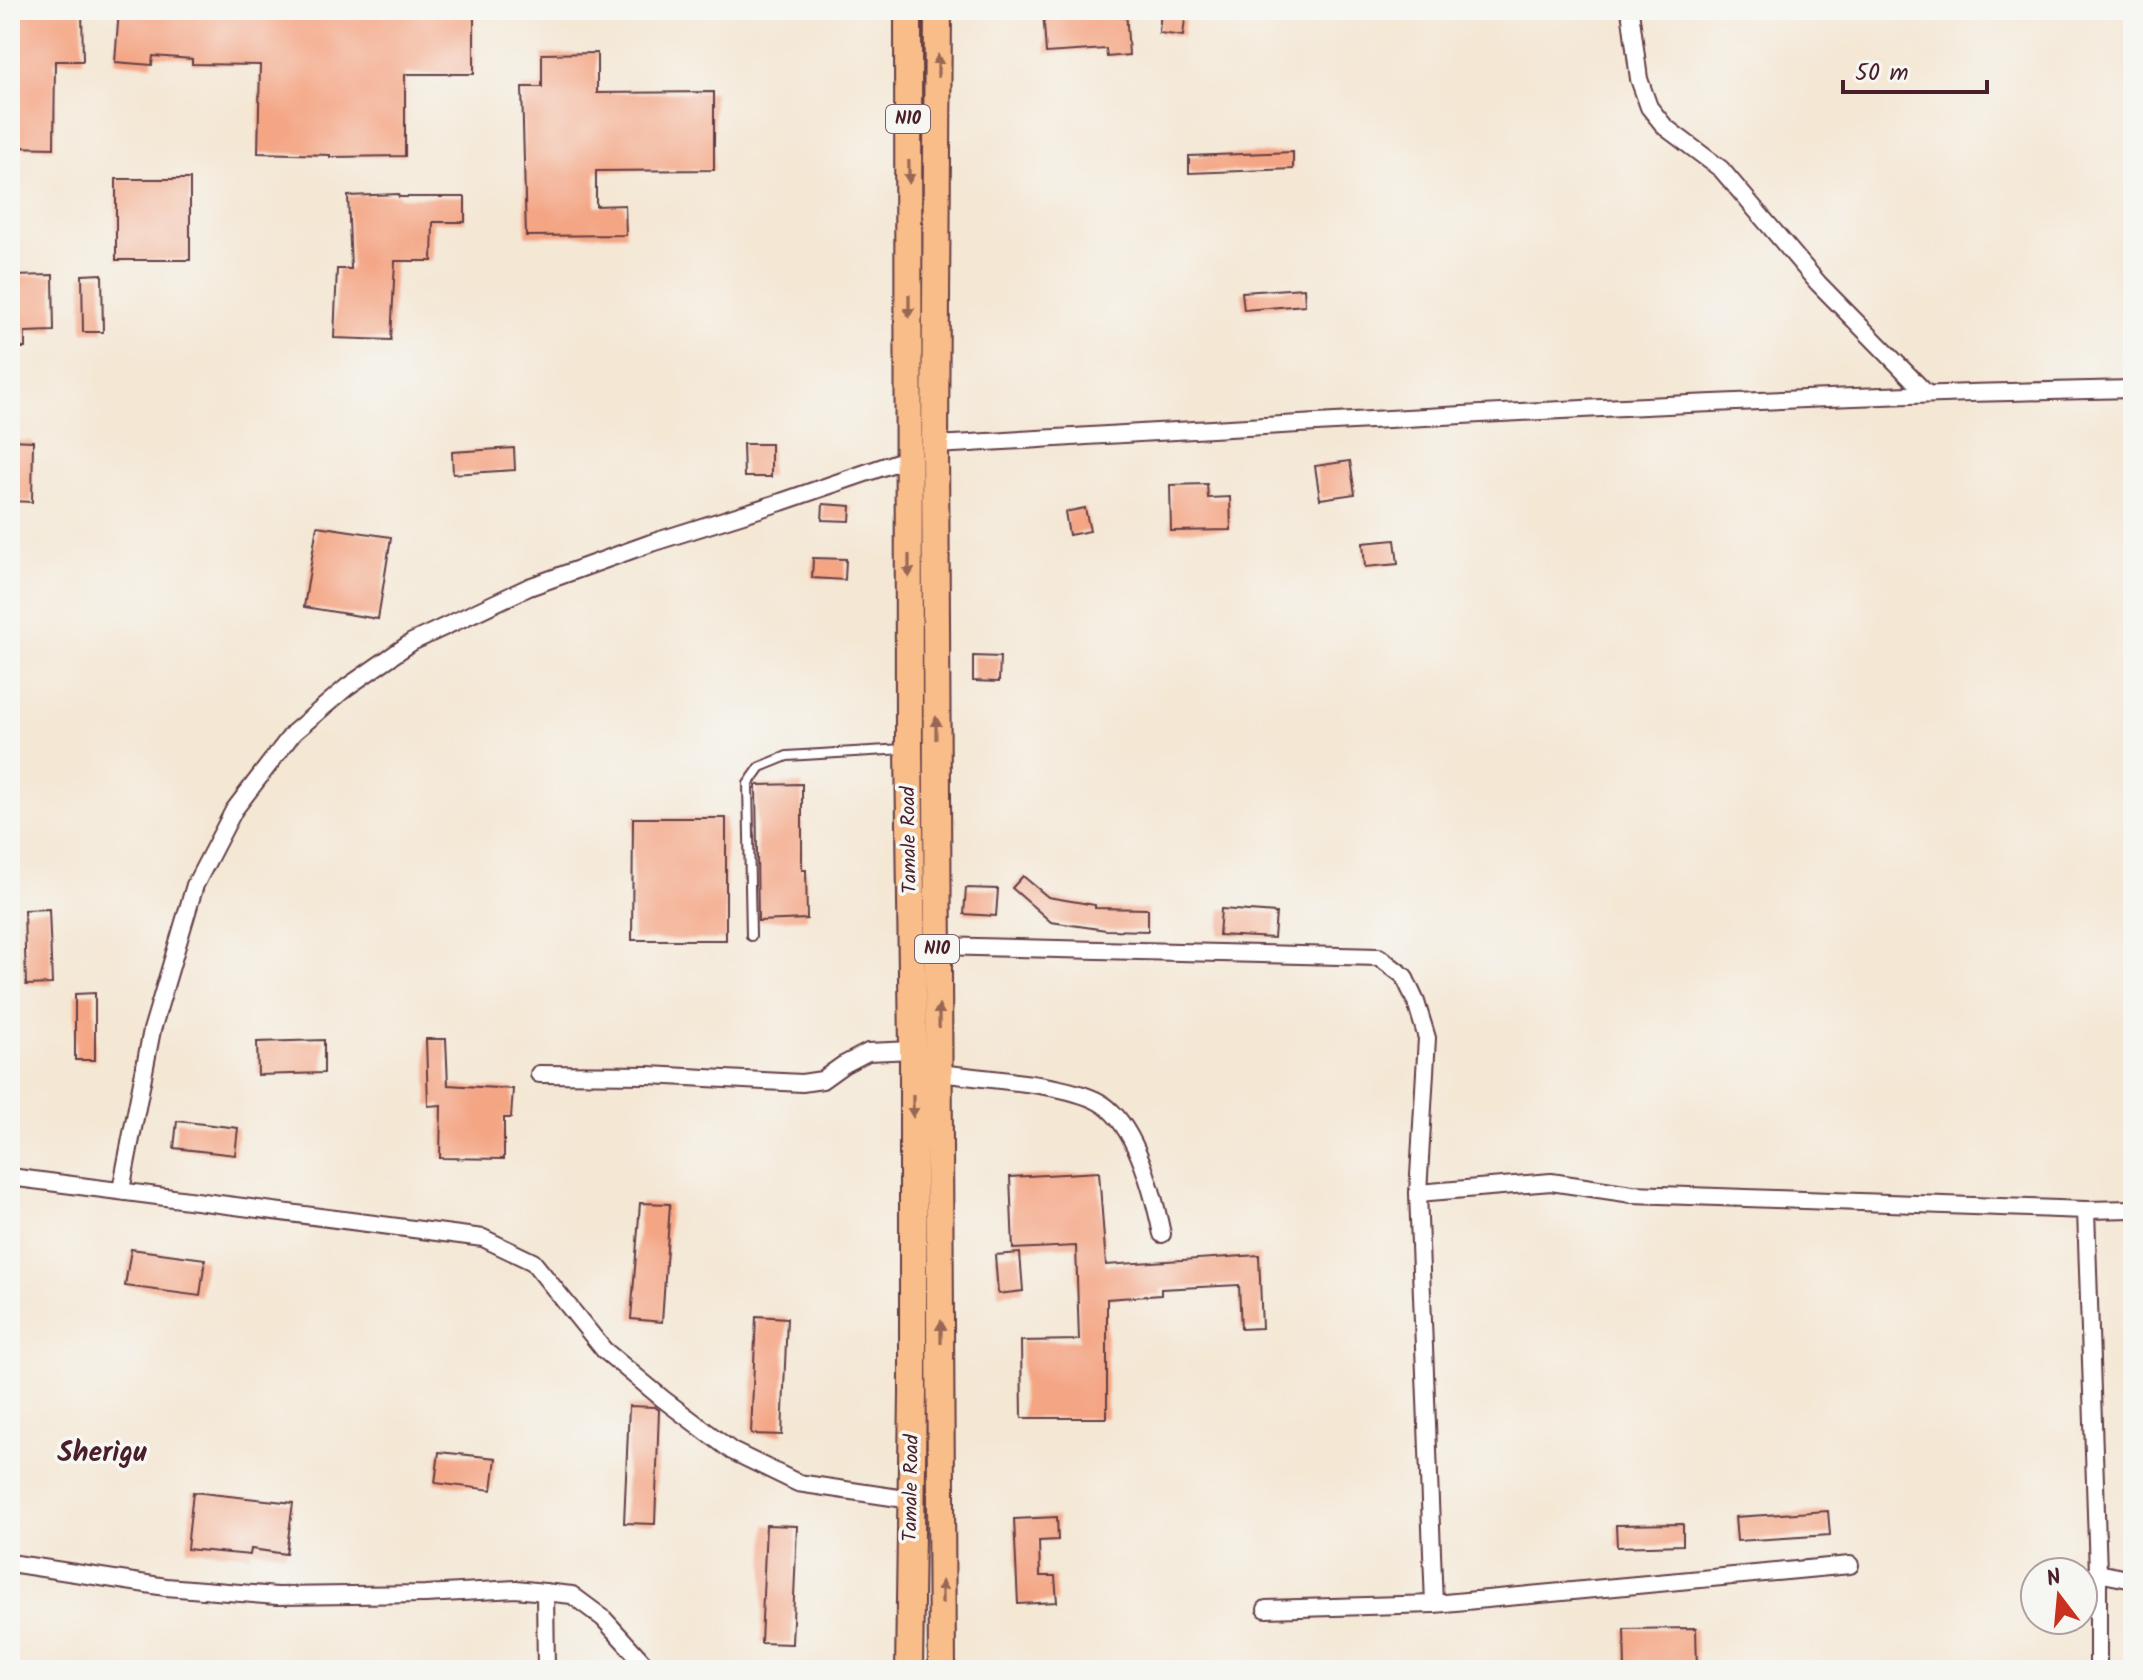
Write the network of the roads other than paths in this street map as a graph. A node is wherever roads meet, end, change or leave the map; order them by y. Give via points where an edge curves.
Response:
1 (908, 10) edge
2 (938, 10) edge
3 (1630, 10) edge
4 (910, 228) junction
5 (938, 228) junction
6 (2133, 389) edge
7 (1926, 393) junction
8 (935, 445) junction
9 (909, 458) junction
10 (909, 749) junction
11 (937, 777) junction
12 (909, 778) junction
13 (751, 936) dead end
14 (937, 946) junction
15 (913, 1050) junction
16 (940, 1073) junction
17 (539, 1074) dead end
18 (10, 1177) edge
19 (121, 1190) junction
20 (1418, 1193) junction
21 (2133, 1209) edge
22 (2086, 1210) junction
23 (1162, 1234) dead end
24 (912, 1500) junction
25 (2097, 1556) edge
26 (10, 1563) edge
27 (1850, 1565) dead end
28 (2099, 1573) edge
29 (2133, 1580) edge
30 (545, 1592) junction
31 (1434, 1604) junction
32 (1266, 1609) dead end
33 (2098, 1636) edge
34 (546, 1670) edge
35 (650, 1670) edge
36 (909, 1670) edge
37 (942, 1670) edge
38 (2098, 1670) edge

1 -> 4 highway, Tamale Road / N10
5 -> 2 highway, Tamale Road / N10
3 - 7 street via 1639,79 1649,107 1665,127 1721,169 1818,283
4 - 5 highway
4 -> 9 highway, Tamale Road / N10
5 - 8 highway, Tamale Road / N10
6 - 7 street
7 - 8 street
11 -> 8 highway, Tamale Road / N10
9 -> 10 highway, Tamale Road / N10
9 - 19 street via 529,587 412,642 293,733 234,810 195,885 152,1030
10 - 12 highway, Tamale Road / N10
10 - 13 lane via 787,756 760,767 748,784
11 - 12 highway
11 - 14 highway, Tamale Road / N10
12 - 15 highway, Tamale Road / N10
16 -> 14 highway, Tamale Road / N10
14 - 20 street via 1379,957 1404,976 1427,1038
15 - 17 street via 868,1052 822,1080 802,1083
15 -> 24 highway, Tamale Road / N10
16 - 23 street via 1074,1092 1101,1103 1127,1131 1153,1191
37 -> 16 highway, Tamale Road / N10
18 - 19 street
19 - 24 street via 483,1238 533,1262 604,1350 732,1451 798,1483
20 - 22 street via 1551,1182 1632,1194
20 - 31 street
21 - 22 street
22 - 25 street
24 - 36 highway, Tamale Road / N10
26 - 30 street via 166,1587 277,1596
27 - 31 street
28 - 29 street
30 - 34 street
30 - 35 street via 572,1595 603,1618
31 - 32 street
33 - 38 street

